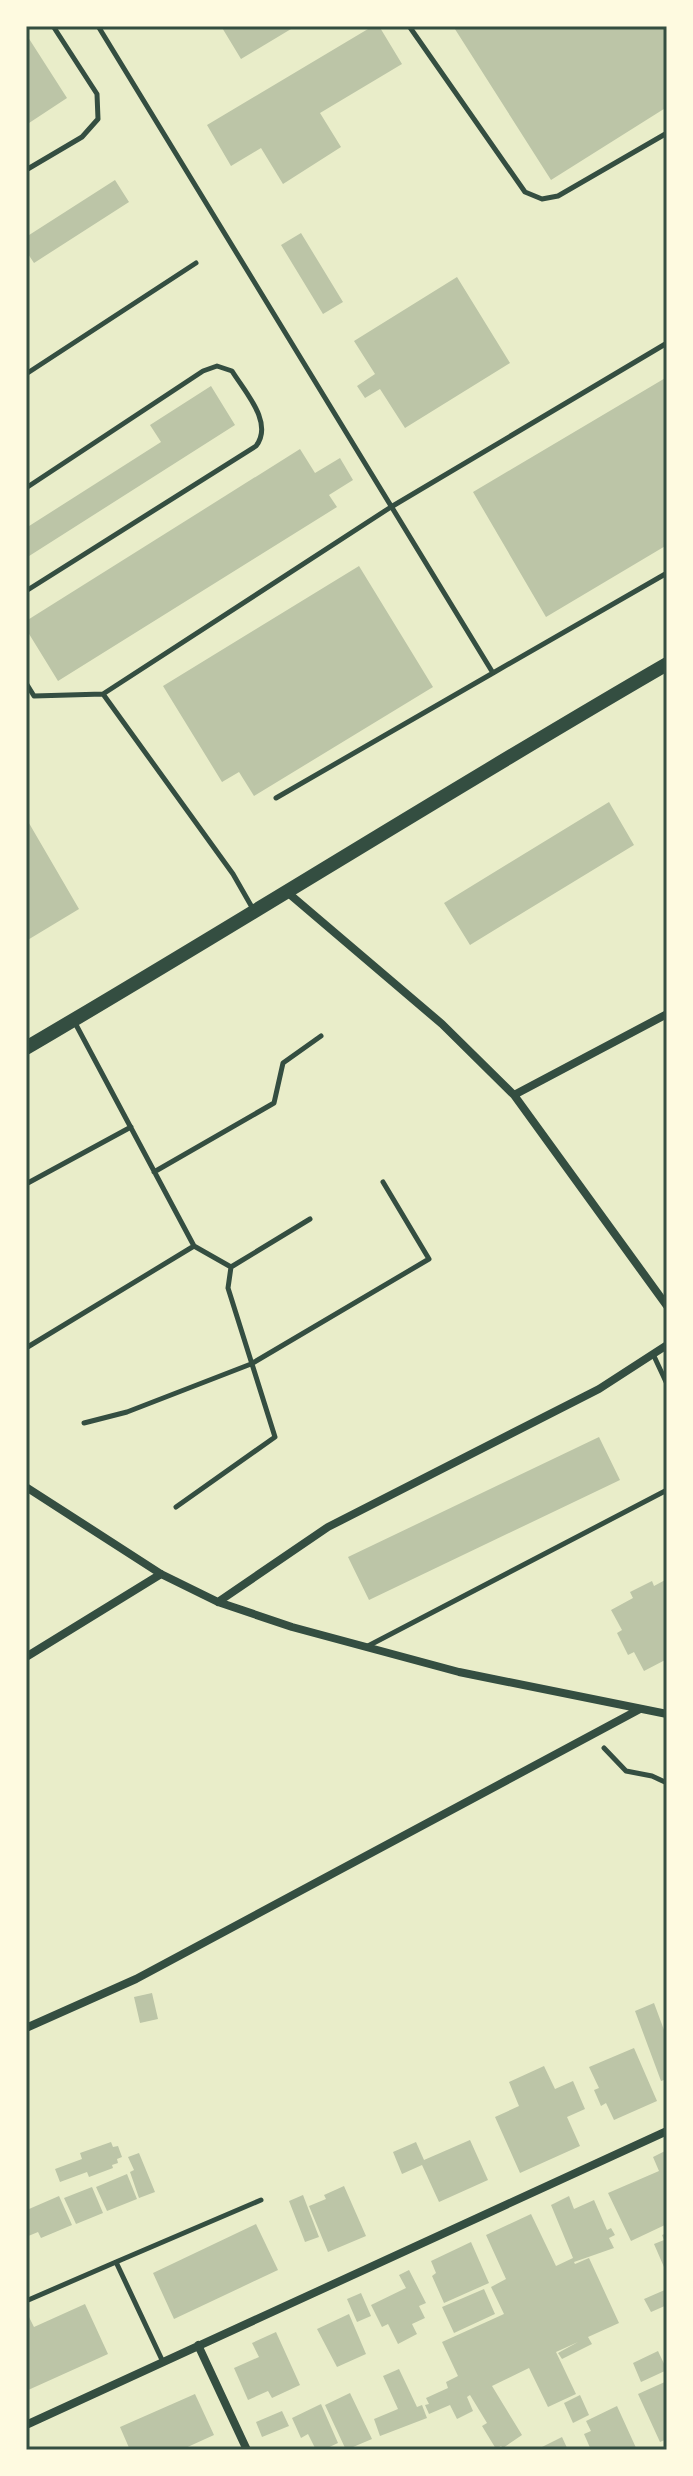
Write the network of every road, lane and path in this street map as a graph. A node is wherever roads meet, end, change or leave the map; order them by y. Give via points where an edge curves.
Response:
1 (53, 26) edge
2 (98, 26) edge
3 (409, 26) edge
4 (667, 133) edge
5 (26, 170) edge
6 (196, 263) dead end
7 (667, 343) edge
8 (26, 374) edge
9 (26, 488) edge
10 (391, 507) junction
11 (667, 573) edge
12 (26, 591) edge
13 (667, 664) edge
14 (493, 673) junction
15 (26, 683) edge
16 (103, 694) junction
17 (276, 798) dead end
18 (287, 892) junction
19 (255, 912) junction
20 (667, 1014) edge
21 (73, 1020) junction
22 (321, 1036) dead end
23 (26, 1048) edge
24 (514, 1095) junction
25 (131, 1127) junction
26 (154, 1172) junction
27 (383, 1182) dead end
28 (26, 1184) edge
29 (310, 1219) dead end
30 (194, 1246) junction
31 (231, 1267) junction
32 (667, 1306) edge
33 (667, 1345) edge
34 (26, 1348) edge
35 (653, 1354) junction
36 (251, 1364) junction
37 (667, 1384) edge
38 (84, 1423) dead end
39 (26, 1487) edge
40 (667, 1490) edge
41 (176, 1507) dead end
42 (161, 1574) junction
43 (218, 1602) junction
44 (365, 1648) junction
45 (26, 1657) edge
46 (640, 1709) junction
47 (667, 1714) edge
48 (596, 1733) junction
49 (667, 1783) edge
50 (26, 2028) edge
51 (667, 2131) edge
52 (261, 2200) dead end
53 (116, 2262) junction
54 (26, 2301) edge
55 (198, 2345) junction
56 (163, 2362) junction
57 (26, 2425) edge
58 (247, 2450) edge

1 - 5 lane via 97,94 98,119 82,137
2 - 10 lane
3 - 4 lane via 525,192 542,199 558,196
6 - 8 lane
7 - 10 lane
9 - 12 lane via 217,366 232,371 264,424 256,446
10 - 14 lane
10 - 16 lane
11 - 14 lane
13 - 18 street
14 - 17 lane
15 - 16 lane via 34,696
16 - 19 lane
18 - 19 street
18 - 24 street via 442,1024
19 - 21 street
20 - 24 street
21 - 23 street
21 - 25 lane
22 - 26 lane via 283,1063 274,1103
24 - 32 street
25 - 26 lane
25 - 28 lane
26 - 30 lane
27 - 36 lane via 429,1259
29 - 31 lane
30 - 31 lane
30 - 34 lane
31 - 36 lane via 228,1288
33 - 35 street
35 - 37 lane
35 - 43 street via 599,1389 328,1527
36 - 38 lane
36 - 41 lane via 275,1437
39 - 42 street
40 - 44 lane
42 - 43 street
42 - 45 street
43 - 44 street
44 - 46 street
46 - 47 street
46 - 48 street
48 - 49 path via 626,1771
48 - 50 street via 136,1979
51 - 55 street
52 - 53 lane
53 - 54 lane
53 - 56 lane
55 - 56 street
55 - 58 street
56 - 57 street

